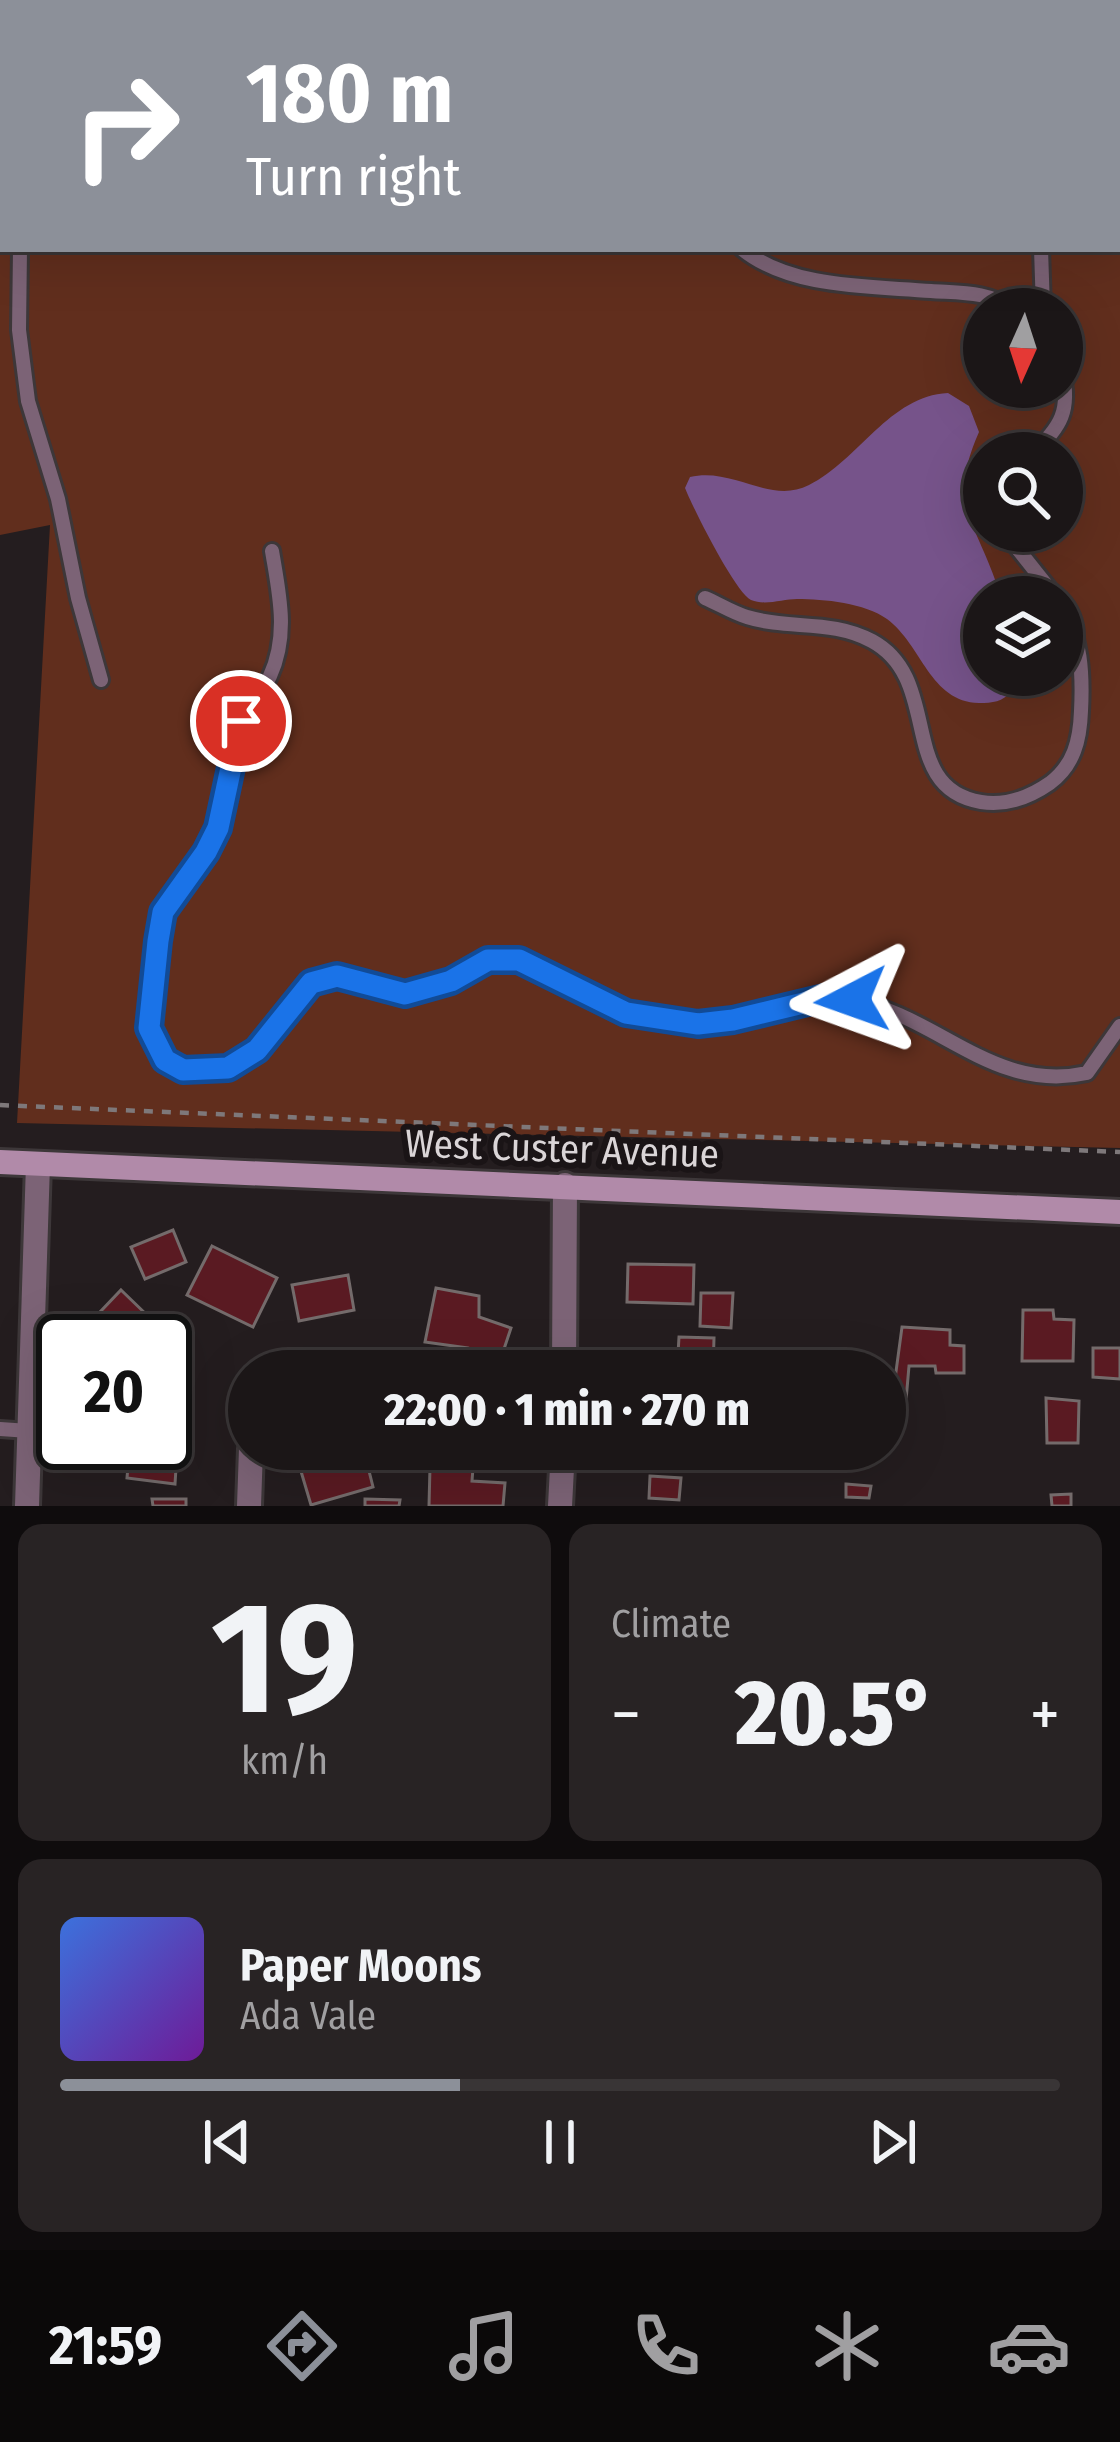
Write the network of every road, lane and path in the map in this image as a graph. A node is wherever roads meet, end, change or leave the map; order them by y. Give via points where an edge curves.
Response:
1 (20, 252) edge
2 (746, 252) edge
3 (1041, 252) edge
4 (1042, 288) edge
5 (963, 293) edge
6 (272, 551) dead end
7 (1020, 552) edge
8 (1039, 576) edge
9 (705, 598) dead end
10 (101, 680) dead end
11 (1080, 696) edge
12 (1120, 1026) edge
13 (0, 1105) edge
14 (1120, 1152) edge
15 (0, 1162) edge
16 (38, 1164) junction
17 (565, 1185) junction
18 (1120, 1212) edge
19 (564, 1350) edge
20 (0, 1429) edge
21 (29, 1431) junction
22 (250, 1470) edge
23 (562, 1470) edge
24 (26, 1506) edge
25 (249, 1506) edge
26 (560, 1506) edge

1 - 10 lane via 28,401
2 - 5 lane via 836,284
3 - 4 lane
6 - 12 lane via 283,616 271,674 241,721 218,828 163,912 149,1028 165,1060 183,1070 228,1068 257,1050 311,983 354,977 405,994 503,959 660,1021 698,1024 824,998 852,1000 1034,1078 1087,1073
7 - 8 lane
9 - 11 lane via 750,619 843,629 889,651 916,698 936,778 946,790 985,803 1014,802 1060,776 1074,755
13 - 14 path
15 - 16 main road, West Custer Avenue
16 - 17 main road, West Custer Avenue
16 - 21 street
17 - 18 main road, West Custer Avenue
17 - 19 street
20 - 21 lane
21 - 24 street
22 - 25 street
23 - 26 street

